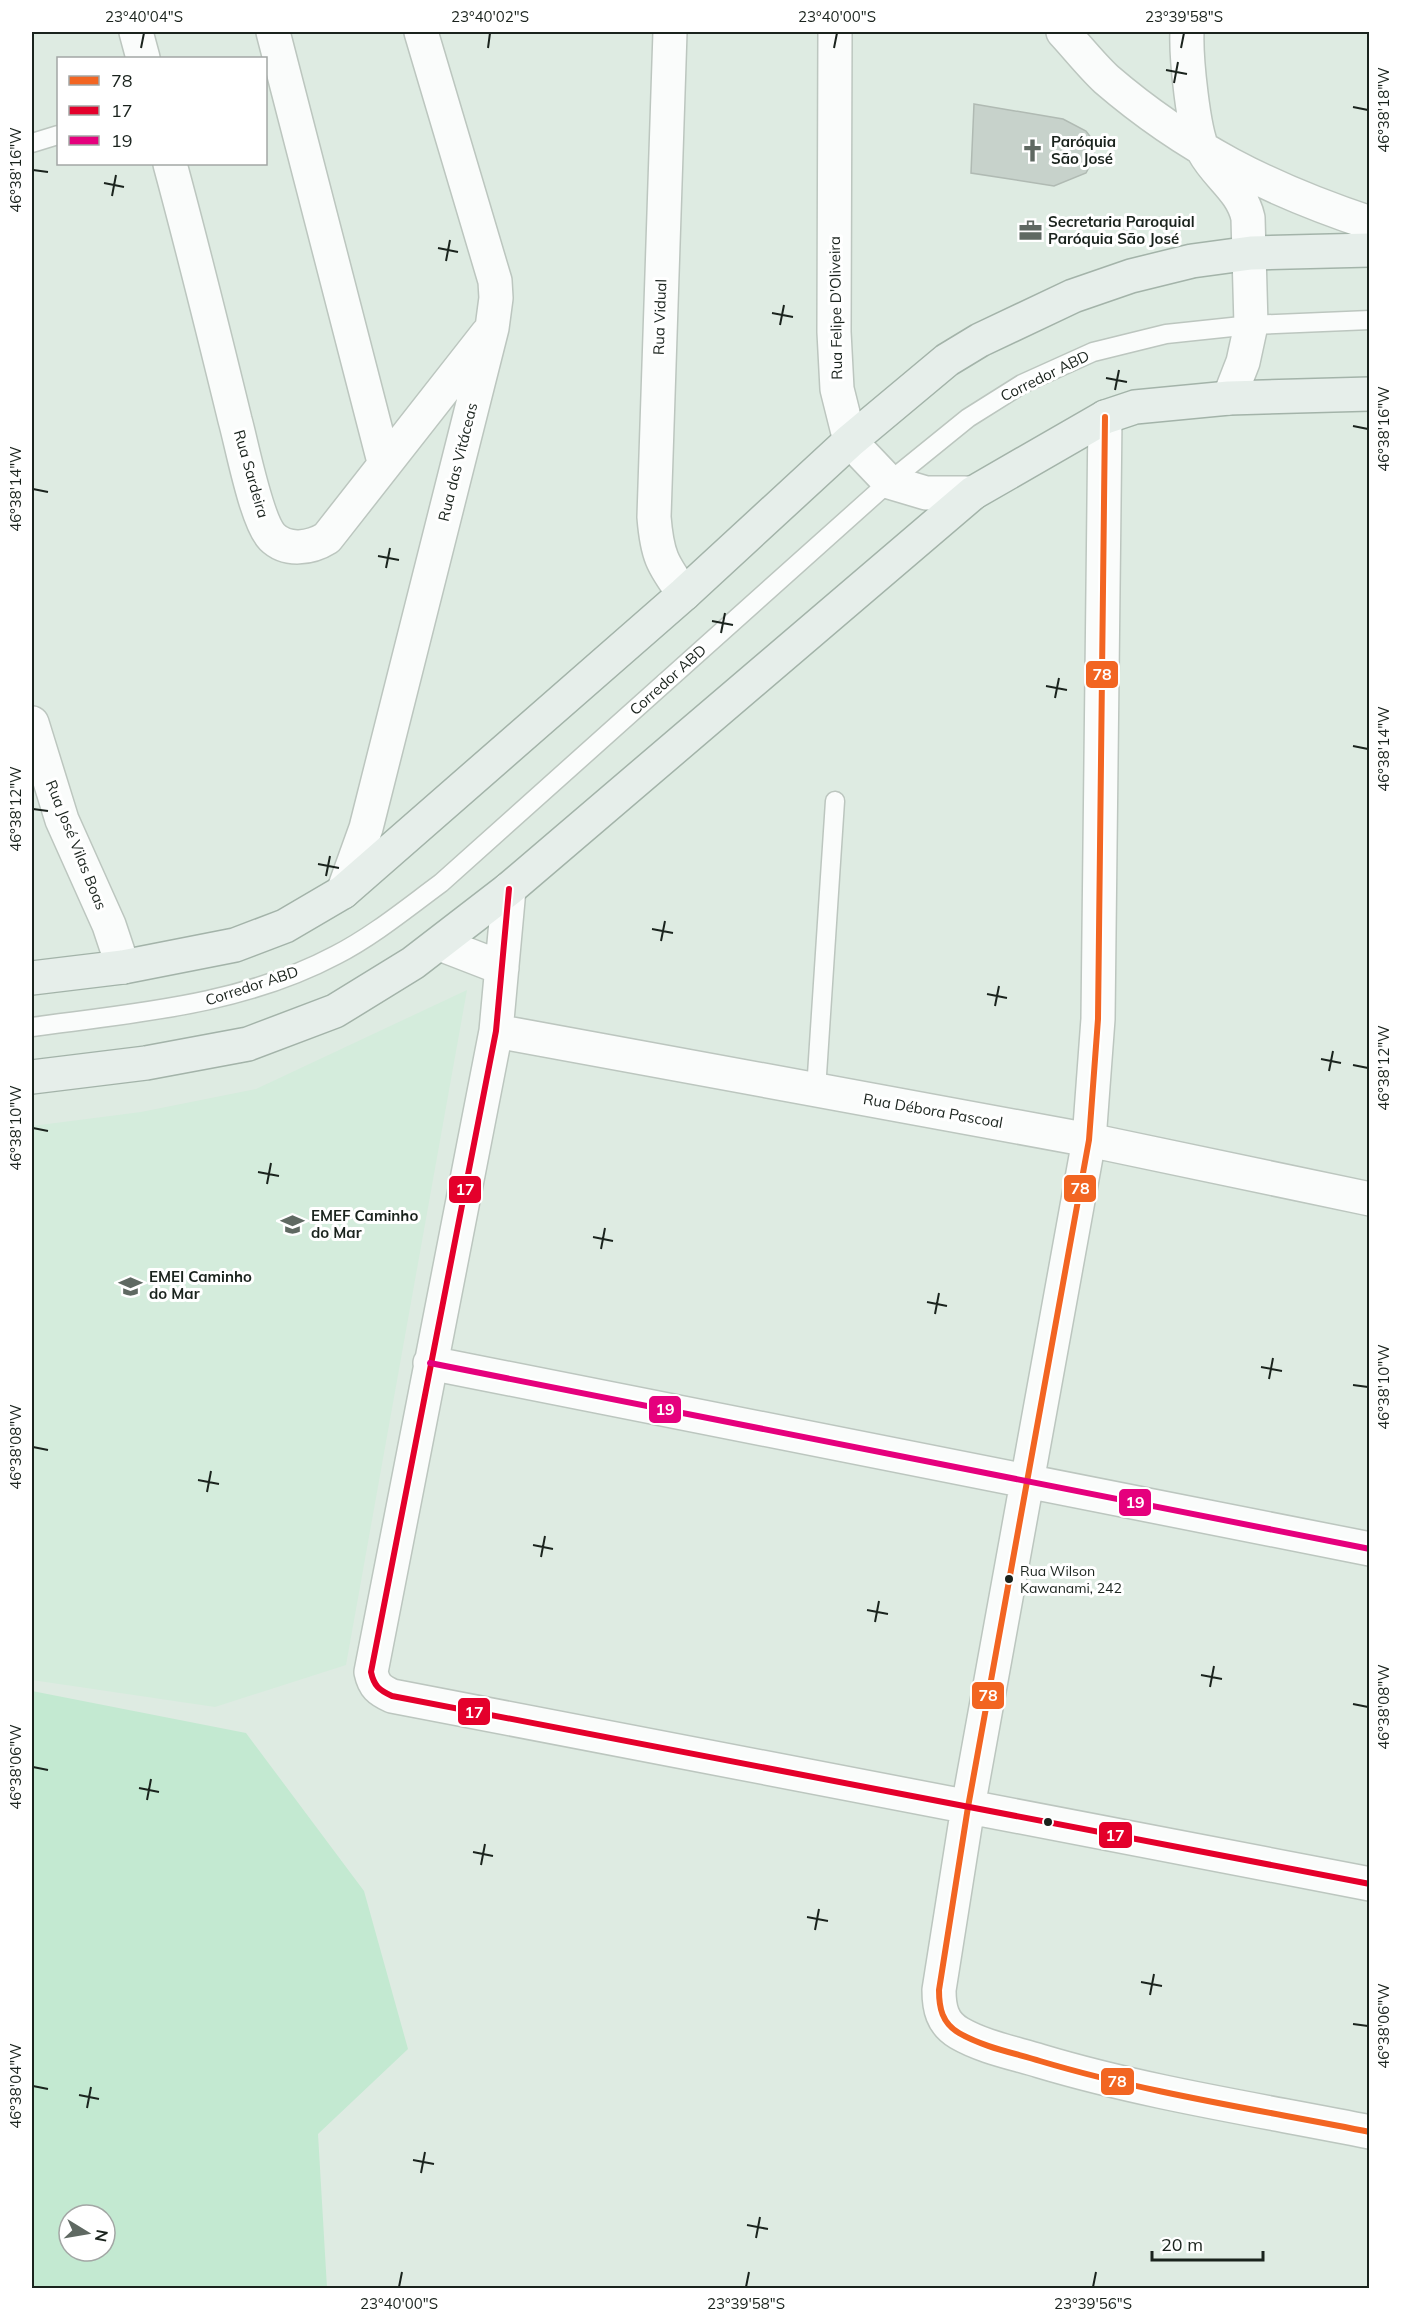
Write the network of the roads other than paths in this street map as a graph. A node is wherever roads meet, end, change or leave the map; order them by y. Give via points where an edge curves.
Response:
1 (136, 32) edge
2 (273, 32) edge
3 (421, 32) edge
4 (670, 32) edge
5 (835, 32) edge
6 (1063, 32) edge
7 (1187, 32) edge
8 (143, 57) edge
9 (57, 135) edge
10 (32, 143) edge
11 (1204, 151) junction
12 (170, 165) edge
13 (1370, 223) edge
14 (1370, 250) edge
15 (1251, 253) junction
16 (1370, 320) edge
17 (1251, 324) junction
18 (492, 328) junction
19 (1370, 394) edge
20 (1229, 398) junction
21 (1105, 417) junction
22 (850, 441) junction
23 (384, 462) junction
24 (889, 482) junction
25 (973, 493) junction
26 (684, 594) junction
27 (32, 723) edge
28 (834, 801) dead end
29 (510, 890) junction
30 (344, 892) junction
31 (440, 944) junction
32 (123, 967) junction
33 (502, 968) junction
34 (32, 978) edge
35 (32, 1028) edge
36 (496, 1031) junction
37 (32, 1077) edge
38 (816, 1090) junction
39 (1089, 1140) junction
40 (1370, 1199) edge
41 (430, 1364) junction
42 (1027, 1482) junction
43 (1370, 1549) edge
44 (968, 1807) junction
45 (1370, 1884) edge
46 (1370, 2132) edge

1 - 8 street
2 - 23 street
3 - 18 street, Rua das Vitáceas via 495,280
4 - 26 street, Rua Vidual via 654,517 656,548
5 - 22 street, Rua Felipe D'Oliveira via 836,366 837,389
6 - 11 street via 1106,78
7 - 11 street via 1192,100
9 - 10 lane
11 - 13 street via 1290,194
11 - 15 street via 1245,204
12 - 23 street, Rua Sardeira via 247,468 272,537 294,547 317,544 340,522
14 - 15 main road
15 - 17 street
15 - 22 main road via 1192,261 1073,296 947,360
16 - 17 lane, Corredor ABD
17 - 20 street via 1243,362
17 - 24 lane, Corredor ABD via 1166,334 1093,352 1022,384 968,418
18 - 23 street, Rua Sardeira
18 - 30 street, Rua das Vitáceas via 366,828
19 - 20 main road
20 - 21 main road via 1135,407
21 - 25 main road
21 - 39 street via 1098,1019
22 - 24 street, Rua Felipe D'Oliveira
22 - 26 main road
24 - 25 street, Rua Felipe D'Oliveira via 926,493
24 - 35 lane, Corredor ABD via 441,883 336,955 275,981 189,1006
25 - 29 main road
26 - 30 main road
27 - 32 street, Rua José Vilas Boas via 62,820
28 - 38 lane
29 - 31 main road
29 - 33 street
30 - 32 main road via 285,926 235,945
31 - 33 street
31 - 37 main road via 335,1011 248,1044 146,1063
32 - 34 main road
33 - 36 street
36 - 38 street, Rua Débora Pascoal
36 - 41 street
38 - 39 street, Rua Débora Pascoal
39 - 40 street, Rua Débora Pascoal
39 - 42 street
41 - 42 street
41 - 44 street via 370,1672 379,1690 392,1696
42 - 43 street
42 - 44 street
44 - 45 street
44 - 46 street via 939,1990 939,2006 946,2021 958,2032 1083,2074

